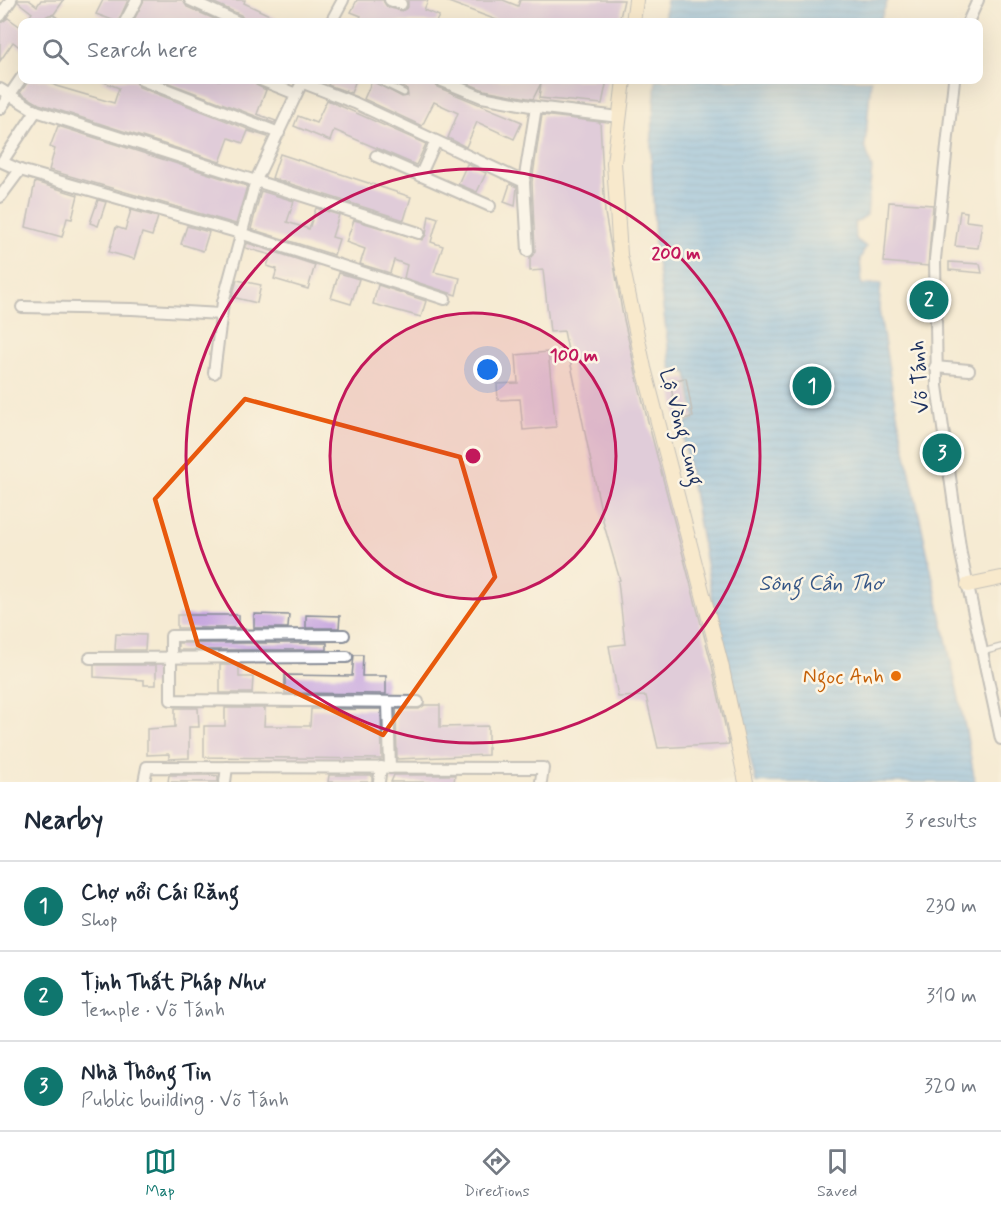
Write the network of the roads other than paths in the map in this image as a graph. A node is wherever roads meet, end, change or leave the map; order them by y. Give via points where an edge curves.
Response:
1 (11, 0) edge
2 (137, 0) edge
3 (190, 0) edge
4 (343, 0) edge
5 (636, 0) edge
6 (978, 0) edge
7 (0, 16) edge
8 (127, 18) edge
9 (229, 18) edge
10 (333, 18) edge
11 (634, 18) edge
12 (970, 18) edge
13 (18, 81) edge
14 (153, 84) edge
15 (271, 84) edge
16 (301, 84) edge
17 (309, 84) edge
18 (385, 84) edge
19 (450, 84) edge
20 (623, 84) edge
21 (954, 84) edge
22 (5, 92) edge
23 (404, 93) dead end
24 (296, 94) junction
25 (536, 107) junction
26 (0, 109) edge
27 (36, 111) junction
28 (619, 117) junction
29 (279, 132) junction
30 (435, 143) junction
31 (376, 156) dead end
32 (20, 170) junction
33 (420, 176) junction
34 (256, 180) junction
35 (524, 182) junction
36 (0, 197) edge
37 (490, 206) dead end
38 (240, 233) junction
39 (419, 234) dead end
40 (528, 251) dead end
41 (445, 299) dead end
42 (22, 308) dead end
43 (221, 314) junction
44 (935, 367) junction
45 (969, 370) dead end
46 (214, 373) dead end
47 (1001, 578) edge
48 (968, 585) junction
49 (344, 635) dead end
50 (1001, 647) edge
51 (982, 652) junction
52 (348, 657) dead end
53 (90, 658) dead end
54 (171, 658) junction
55 (418, 702) dead end
56 (388, 703) junction
57 (1001, 739) edge
58 (227, 767) junction
59 (385, 768) junction
60 (309, 769) junction
61 (460, 769) junction
62 (144, 782) edge
63 (225, 782) edge
64 (308, 782) edge
65 (379, 782) edge
66 (458, 782) edge
67 (541, 782) edge
68 (746, 782) edge

1 - 7 street
2 - 8 street
3 - 9 street
4 - 10 street
5 - 11 main road
6 - 12 street
13 - 22 street
14 - 29 street
15 - 24 street
16 - 24 street
17 - 30 street
18 - 23 lane
19 - 25 street via 482,97
20 - 28 main road, Lộ Vòng Cung
21 - 44 street, Võ Tánh via 935,258
22 - 26 street
22 - 27 street
24 - 29 street
25 - 28 street
25 - 35 street
27 - 32 street via 3,162
27 - 34 street
28 - 68 main road, Lộ Vòng Cung via 614,163 620,255 644,368 721,663
29 - 34 street
30 - 33 street
30 - 35 street
31 - 33 street
32 - 36 street
32 - 38 street
33 - 37 street
34 - 38 street
34 - 39 street
35 - 40 street
38 - 41 street
38 - 43 street
42 - 43 street
43 - 46 street
44 - 45 street
44 - 48 street, Võ Tánh
47 - 48 main road
48 - 51 street, Võ Tánh
49 - 54 street via 171,636
50 - 51 lane
51 - 57 street, Võ Tánh
52 - 54 street
53 - 54 street
54 - 56 street via 171,700
55 - 56 street
56 - 59 street
58 - 60 street
58 - 62 street via 147,766
58 - 63 street
59 - 60 street
59 - 61 street
59 - 65 street
60 - 64 street
61 - 66 street
61 - 67 street via 543,768

